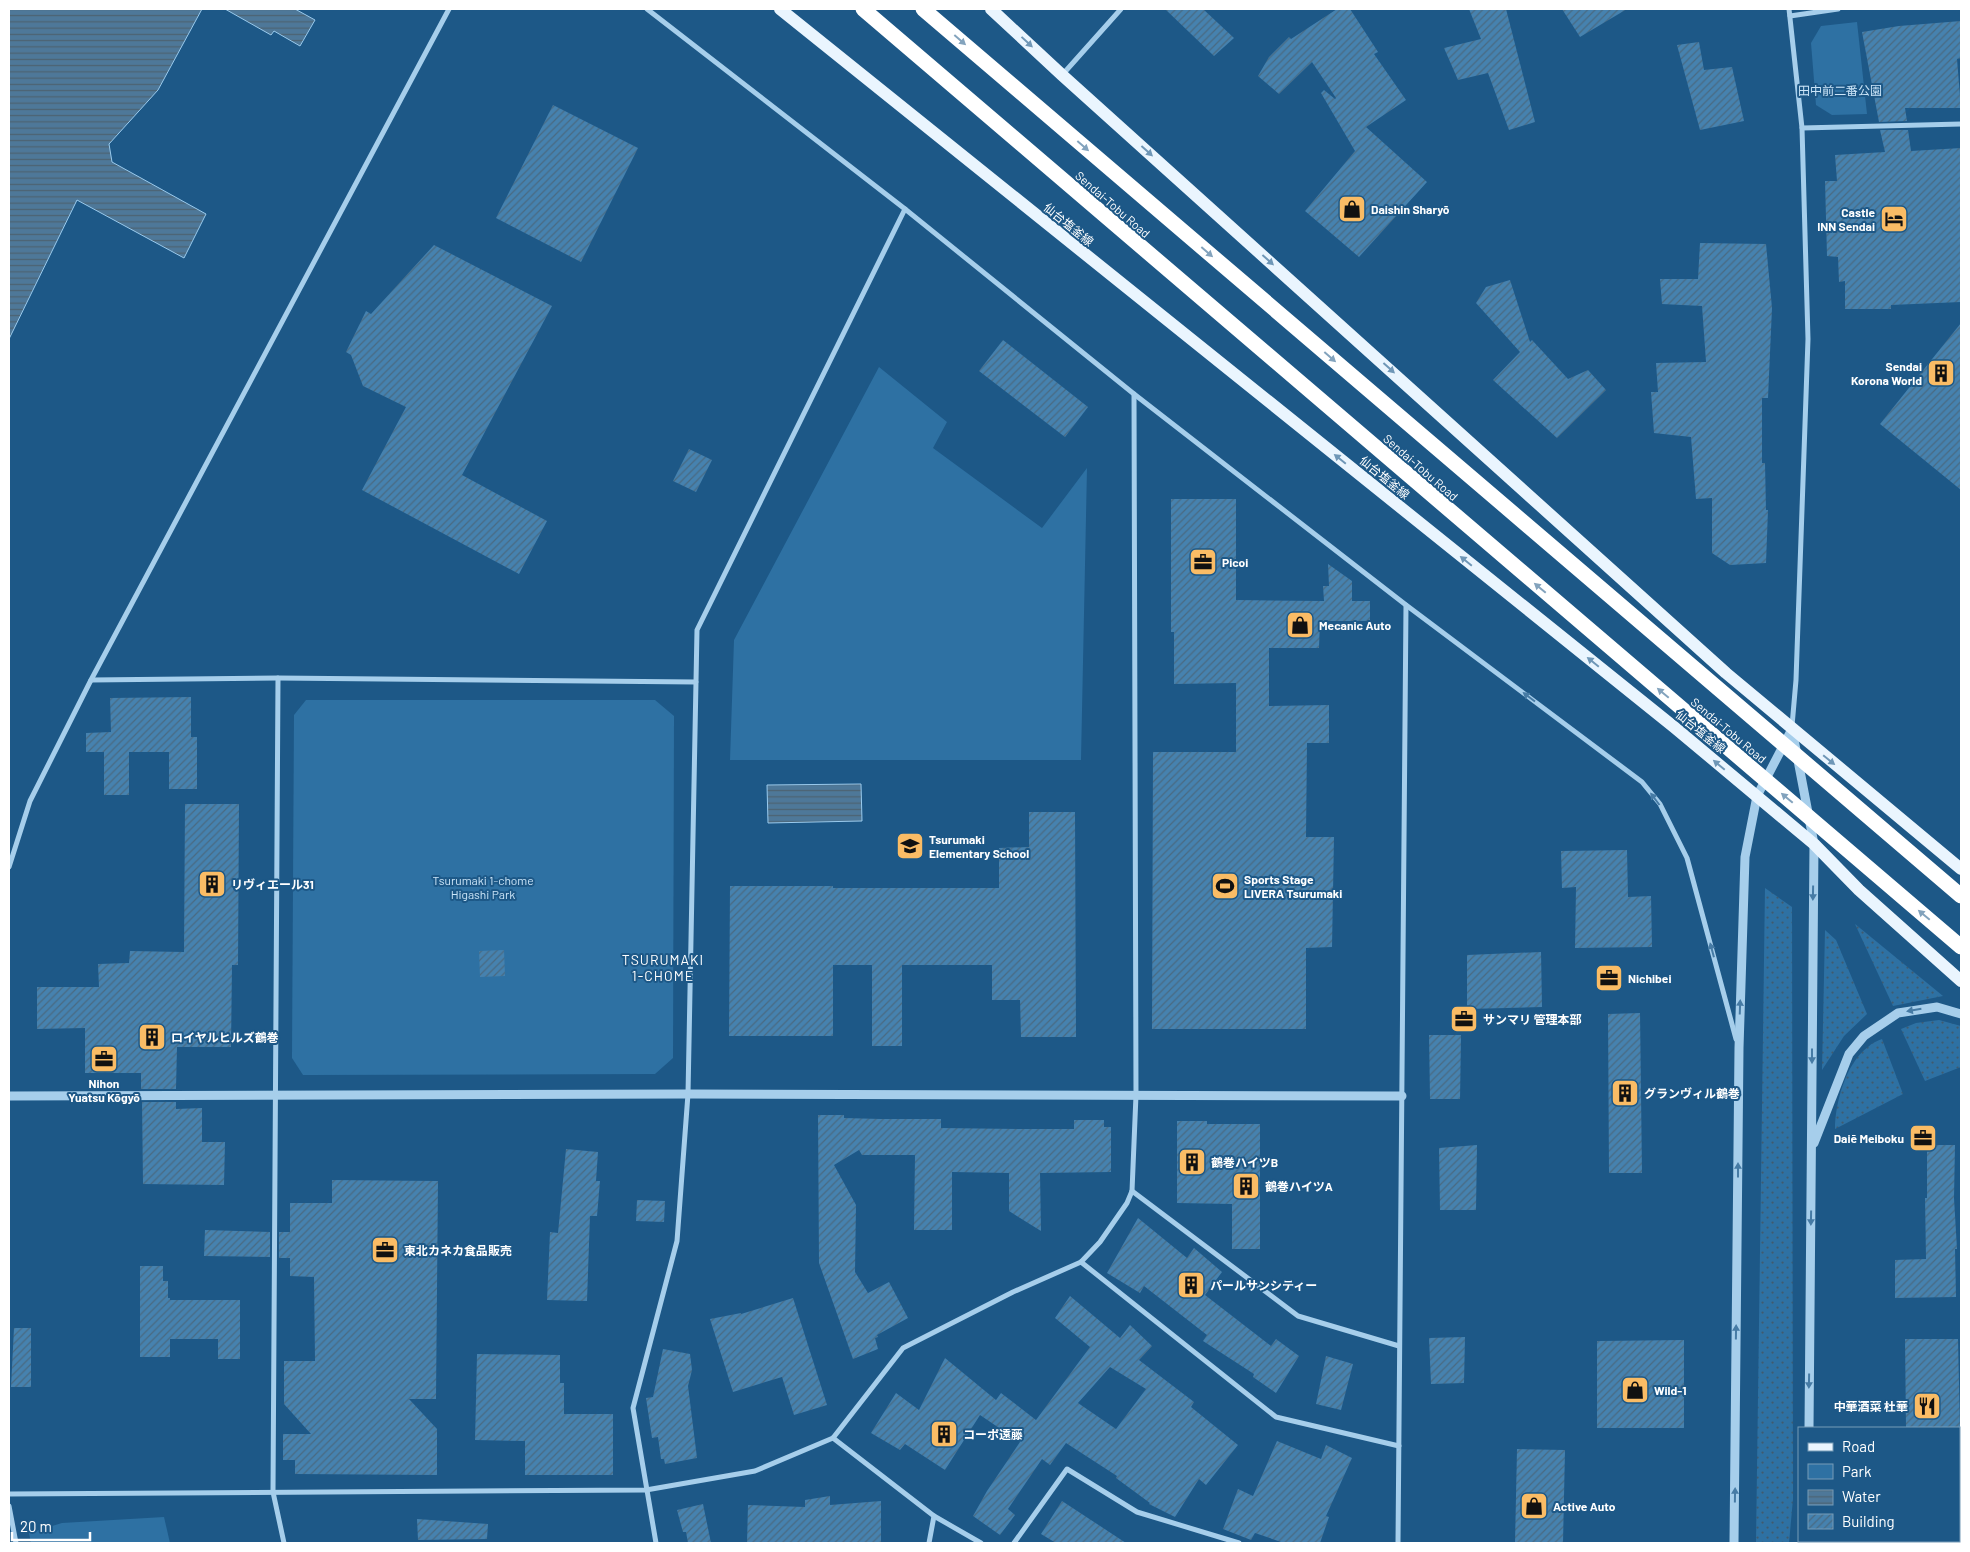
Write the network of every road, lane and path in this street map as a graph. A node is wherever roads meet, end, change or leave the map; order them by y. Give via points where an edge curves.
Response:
1 (448, 9) edge
2 (647, 9) edge
3 (780, 9) edge
4 (863, 9) edge
5 (923, 9) edge
6 (991, 9) edge
7 (1121, 9) edge
8 (1789, 9) edge
9 (1838, 9) edge
10 (1790, 16) junction
11 (1062, 75) junction
12 (1961, 124) edge
13 (1802, 128) junction
14 (904, 209) junction
15 (1134, 394) junction
16 (1406, 605) junction
17 (278, 678) junction
18 (91, 680) junction
19 (696, 682) junction
20 (1792, 729) junction
21 (1757, 796) junction
22 (1814, 844) junction
23 (9, 867) edge
24 (1961, 869) edge
25 (1961, 896) edge
26 (1961, 947) edge
27 (1961, 981) edge
28 (1961, 1014) edge
29 (1738, 1048) junction
30 (276, 1094) junction
31 (688, 1094) junction
32 (1136, 1094) junction
33 (9, 1096) edge
34 (1402, 1096) junction
35 (1812, 1148) junction
36 (1132, 1190) junction
37 (1081, 1262) junction
38 (1399, 1346) junction
39 (1809, 1427) edge
40 (832, 1438) junction
41 (1398, 1446) junction
42 (646, 1490) junction
43 (273, 1492) junction
44 (9, 1494) edge
45 (9, 1506) edge
46 (934, 1516) junction
47 (16, 1543) edge
48 (284, 1543) edge
49 (656, 1543) edge
50 (929, 1543) edge
51 (981, 1543) edge
52 (1014, 1543) edge
53 (1239, 1543) edge
54 (1398, 1543) edge
55 (1734, 1543) edge

1 - 18 street
2 - 14 street
21 -> 3 main road, 仙台塩釜線
26 -> 4 highway, Sendai-Tobu Road, bridge
5 -> 25 highway, Sendai-Tobu Road, bridge
6 -> 11 main road
7 - 11 street
8 - 10 street
9 - 10 street
10 - 13 street
11 -> 20 main road
12 - 13 street
13 - 20 street via 1808,339
14 - 15 street
14 - 19 street via 698,630
15 - 16 street
15 - 32 street
29 -> 16 street via 1688,858 1660,804 1642,782
16 - 34 street
17 - 18 street
17 - 19 street
17 - 30 street
18 - 23 street via 30,801
19 - 31 street
20 - 21 street
20 - 22 street
20 -> 24 main road
21 - 22 main road, 仙台塩釜線
29 -> 21 street via 1745,856
22 - 27 main road, 仙台塩釜線 via 1859,890
22 -> 35 street
28 -> 35 street via 1938,1007 1898,1013 1864,1036 1849,1054
55 -> 29 street
30 - 31 street
30 - 33 street
30 - 43 street
31 - 32 street
31 - 42 street via 677,1241 633,1408
32 - 34 street
32 - 36 street
34 - 38 street
35 -> 39 street
36 - 37 street via 1127,1203 1100,1242
36 - 38 street via 1298,1316
37 - 40 street via 1013,1292 903,1348
37 - 41 street via 1276,1417
38 - 41 street
40 - 42 street via 755,1471
40 - 46 street
41 - 54 street
42 - 43 street
42 - 49 street
43 - 44 street
43 - 48 street
45 - 47 street
46 - 50 street
46 - 51 street
52 - 53 street via 1067,1470 1136,1512

